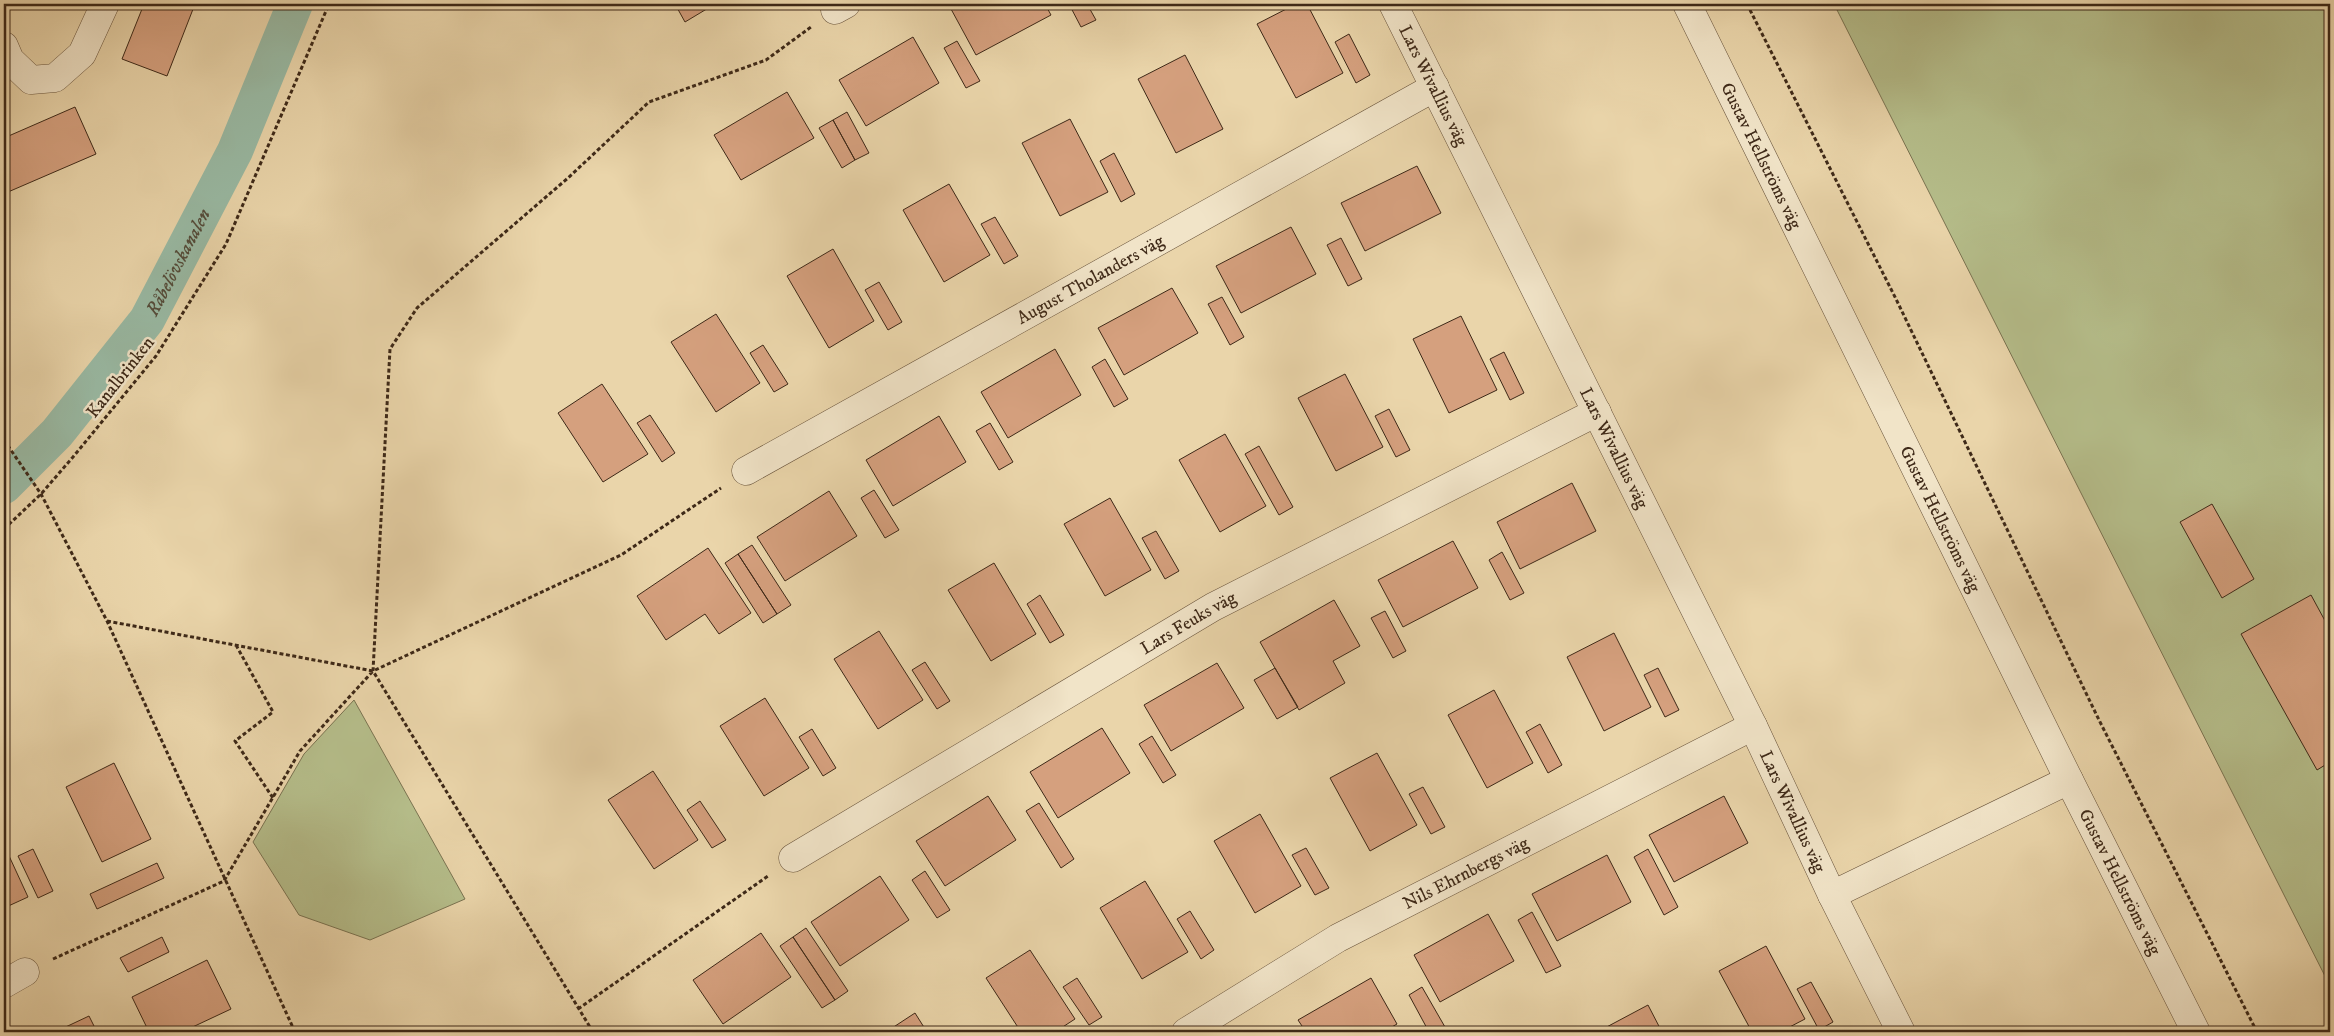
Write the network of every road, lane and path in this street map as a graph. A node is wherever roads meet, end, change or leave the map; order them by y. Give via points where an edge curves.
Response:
1 (105, 4) edge
2 (329, 4) edge
3 (1393, 4) edge
4 (1687, 4) edge
5 (1747, 4) edge
6 (841, 7) edge
7 (4, 46) edge
8 (1435, 87) junction
9 (1596, 412) junction
10 (4, 440) edge
11 (746, 472) joint
12 (41, 494) junction
13 (4, 529) edge
14 (107, 622) junction
15 (236, 645) junction
16 (373, 671) junction
17 (1753, 726) junction
18 (2069, 780) junction
19 (273, 798) junction
20 (793, 858) joint
21 (224, 881) junction
22 (1832, 895) junction
23 (14, 978) edge
24 (578, 1009) junction
25 (296, 1032) edge
26 (593, 1032) edge
27 (1186, 1032) edge
28 (1901, 1032) edge
29 (2196, 1032) edge
30 (2257, 1032) edge

1 - 7 street via 82,54 55,78 32,80 10,60
2 - 12 path, Kanalbrinken via 226,244 156,356
3 - 8 street, Lars Wivallius väg
4 - 18 street, Gustav Hellströms väg
5 - 30 path via 1900,308 2099,720
6 - 16 path via 766,60 649,102 568,178 417,308 390,349
8 - 9 street, Lars Wivallius väg
8 - 11 street, August Tholanders väg
9 - 17 street, Lars Wivallius väg
9 - 20 street, Lars Feuks väg via 1213,607
10 - 12 path
11 - 16 path via 621,554
12 - 13 path, Kanalbrinken
12 - 14 path
14 - 15 path
14 - 21 path
15 - 16 path
15 - 19 path via 273,712 235,741
16 - 19 path via 300,751
16 - 24 path
17 - 22 street, Lars Wivallius väg
17 - 27 street, Nils Ehrnbergs väg via 1338,938
18 - 22 street, Lars Wivallius väg
18 - 29 street, Gustav Hellströms väg
19 - 21 path
20 - 24 path
21 - 23 path
21 - 25 path
22 - 28 street, Lars Wivallius väg
24 - 26 path

